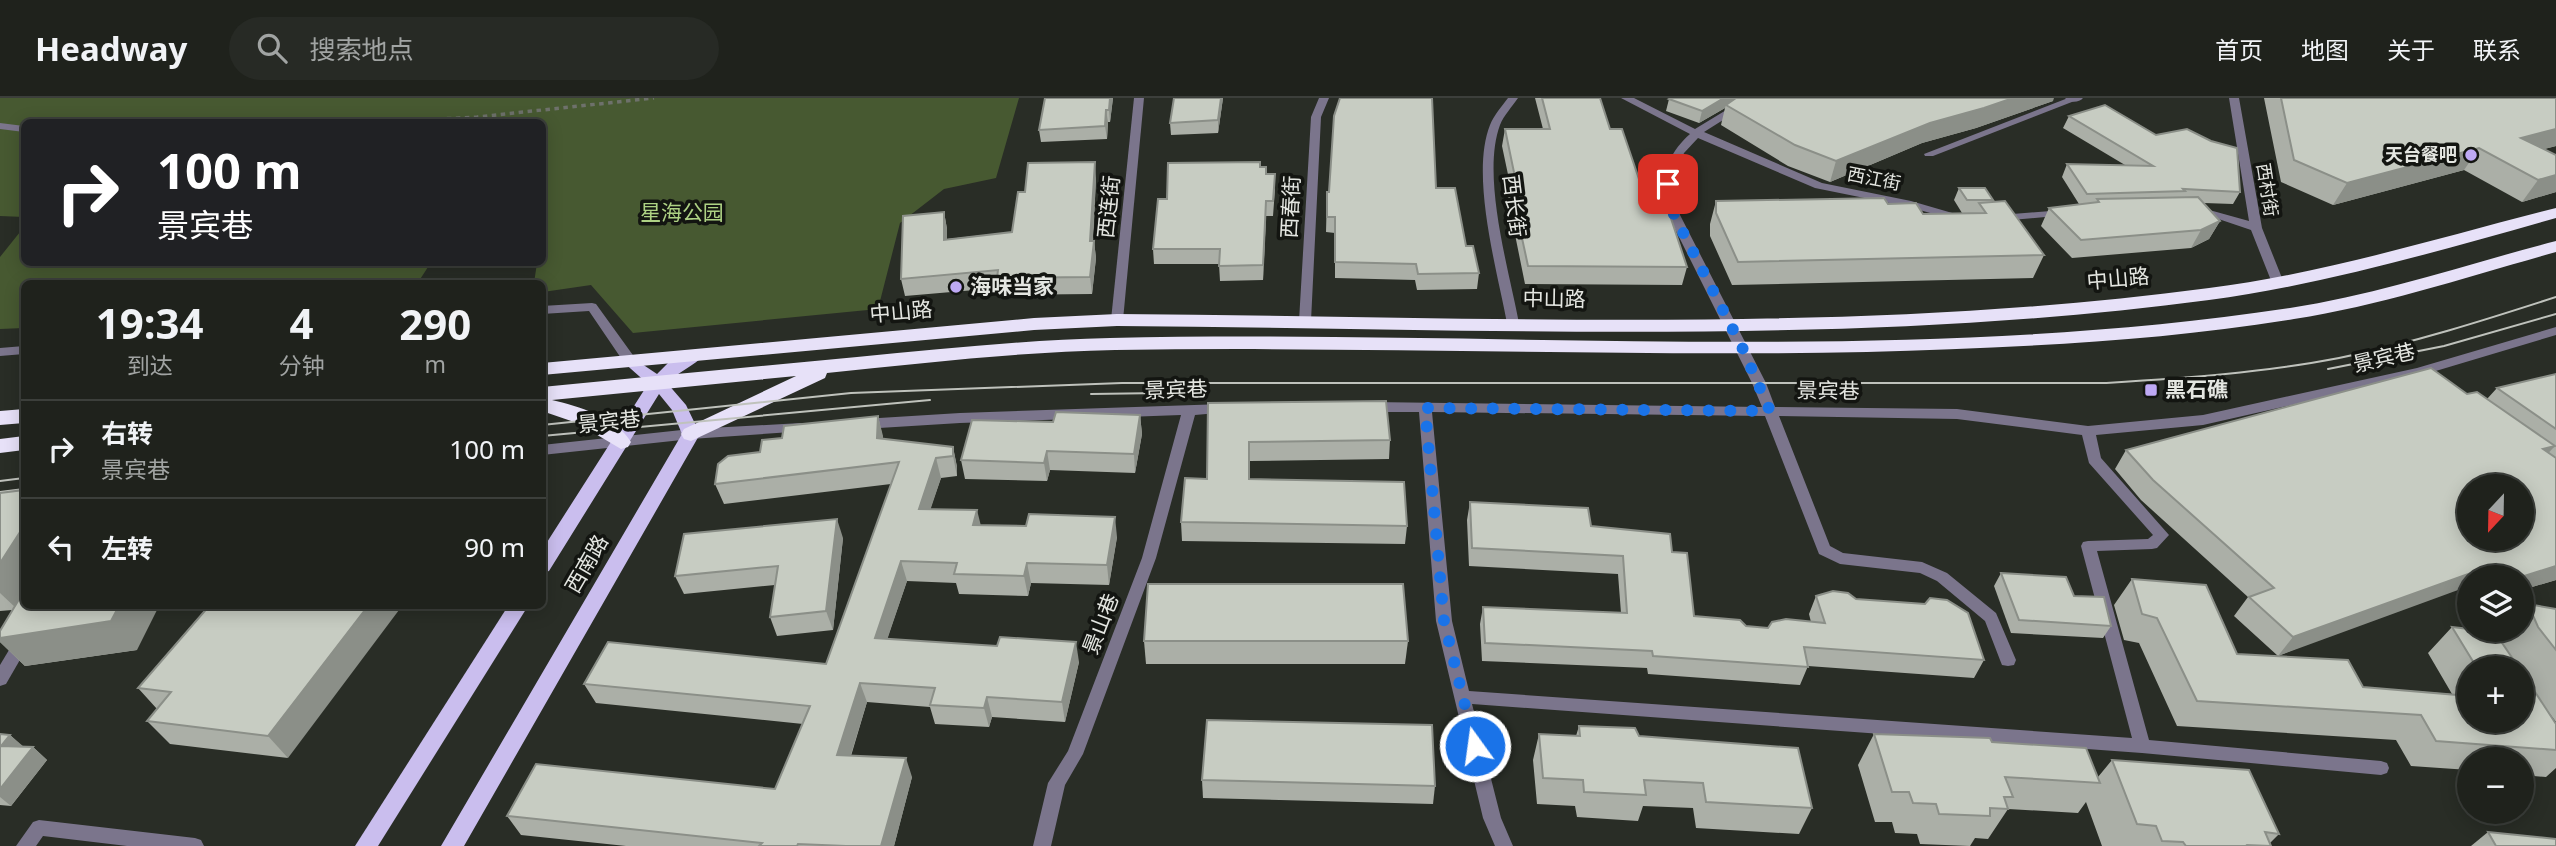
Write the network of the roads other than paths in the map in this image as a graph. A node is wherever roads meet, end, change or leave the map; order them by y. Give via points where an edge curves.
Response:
1 (1139, 98) edge
2 (1324, 98) edge
3 (1513, 98) edge
4 (1626, 98) edge
5 (1753, 98) edge
6 (2234, 98) edge
7 (2074, 99) edge
8 (0, 126) edge
9 (21, 129) edge
10 (1694, 132) junction
11 (1929, 154) dead end
12 (2188, 209) edge
13 (2072, 212) edge
14 (2556, 213) edge
15 (1993, 218) edge
16 (1980, 219) edge
17 (2256, 228) junction
18 (2556, 246) edge
19 (2278, 283) junction
20 (546, 310) edge
21 (1117, 320) junction
22 (1304, 321) junction
23 (1513, 323) junction
24 (1730, 324) junction
25 (2556, 331) edge
26 (1742, 347) junction
27 (21, 350) edge
28 (0, 352) edge
29 (696, 355) junction
30 (630, 361) junction
31 (832, 366) junction
32 (546, 369) edge
33 (658, 382) junction
34 (546, 394) edge
35 (546, 405) edge
36 (1360, 407) edge
37 (1242, 408) edge
38 (1425, 408) junction
39 (1770, 411) junction
40 (1189, 412) junction
41 (21, 416) edge
42 (0, 418) edge
43 (849, 425) edge
44 (821, 426) edge
45 (2088, 431) junction
46 (691, 434) junction
47 (621, 442) junction
48 (21, 443) edge
49 (0, 446) edge
50 (546, 450) edge
51 (546, 560) edge
52 (516, 609) edge
53 (32, 626) edge
54 (2008, 660) dead end
55 (0, 678) edge
56 (1463, 698) junction
57 (2142, 746) junction
58 (2381, 768) dead end
59 (25, 846) edge
60 (195, 846) edge
61 (366, 846) edge
62 (452, 846) edge
63 (1042, 846) edge
64 (1504, 846) edge

1 - 21 street, 西连街
2 - 22 street, 西春街 via 1316,117
3 - 23 street, 西长街 via 1494,126 1489,158 1491,199
4 - 10 street, 西江街
5 - 10 street
6 - 17 street, 西村街
7 - 11 street
8 - 9 street
10 - 16 street, 西江街 via 1819,187 1967,220
10 - 24 street via 1675,160 1668,184 1674,215
12 - 17 street
13 - 15 street
14 - 19 highway, 中山路 via 2344,270
17 - 19 street, 西村街
18 - 26 highway via 2373,297 2222,323 1936,345
19 - 24 highway, 中山路 via 2041,311
20 - 30 street via 592,307
21 - 22 highway, 中山路
21 - 29 highway, 中山路
22 - 23 highway, 中山路
23 - 24 highway, 中山路
24 - 26 street
25 - 45 street, 景宾巷 via 2424,375 2203,420
26 - 31 highway via 1114,344 1024,347
26 - 39 street
27 - 28 street
29 - 30 highway, 中山路
29 - 33 main road, 西南路
30 - 32 highway, 中山路
30 - 33 main road
31 - 33 highway
31 - 46 highway
33 - 34 highway
33 - 46 main road via 680,405
33 - 47 main road, 西南路
35 - 47 highway via 578,414
36 - 38 street, 景宾巷
37 - 40 street, 景宾巷
38 - 39 street, 景宾巷
38 - 56 street via 1444,621
39 - 45 street, 景宾巷 via 1956,414
39 - 54 street via 1824,550 1840,558 1922,568 1942,577 1991,617
40 - 43 street, 景宾巷
40 - 63 street, 景山巷 via 1149,558 1075,754 1058,783
41 - 42 highway
44 - 46 street, 景宾巷
45 - 57 street via 2094,460 2162,536 2152,544 2088,546
46 - 47 street, 景宾巷
46 - 62 main road, 西南路
47 - 50 street, 景宾巷
47 - 51 main road, 西南路
48 - 49 highway
52 - 61 main road
53 - 55 street
56 - 57 street
56 - 64 street via 1492,818
57 - 58 street
59 - 60 street via 39,828

